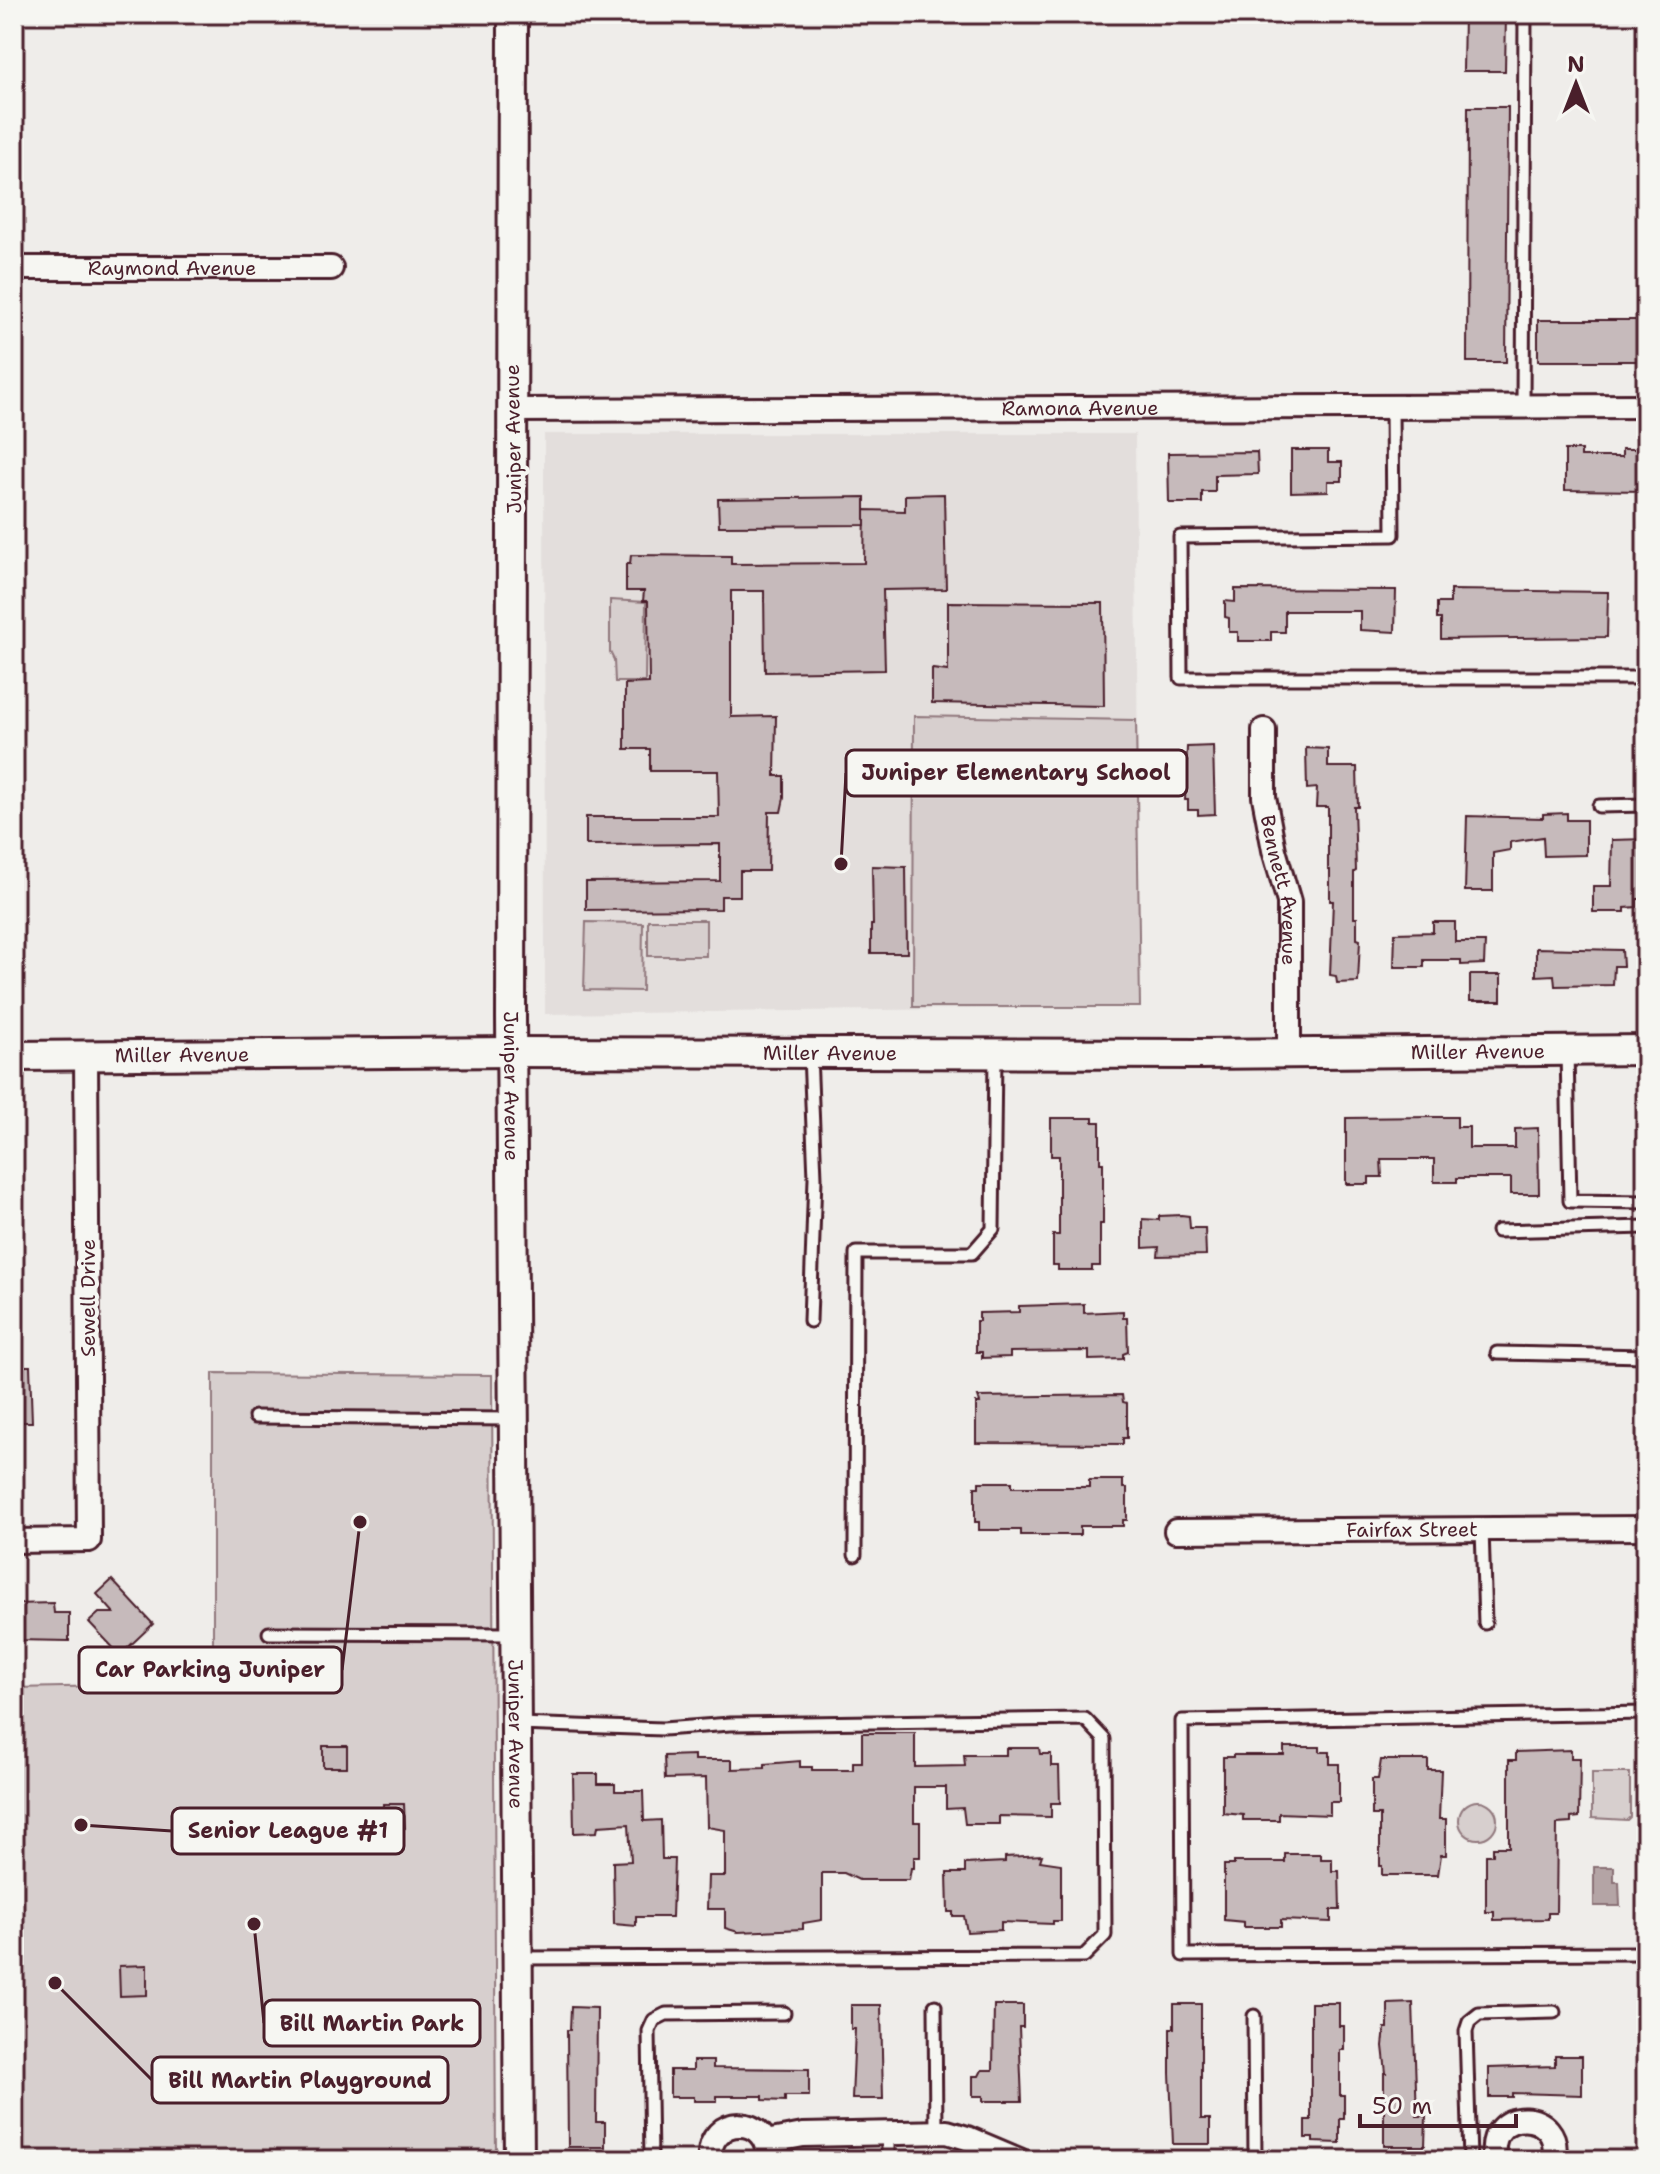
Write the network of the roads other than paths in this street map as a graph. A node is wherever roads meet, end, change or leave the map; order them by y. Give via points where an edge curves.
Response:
1 (513, 14) edge
2 (1525, 14) edge
3 (14, 268) edge
4 (331, 268) dead end
5 (1392, 406) junction
6 (1646, 406) edge
7 (1523, 407) junction
8 (512, 410) junction
9 (1646, 678) edge
10 (1264, 730) dead end
11 (1646, 805) edge
12 (1599, 806) dead end
13 (1646, 1050) edge
14 (1567, 1051) junction
15 (512, 1052) junction
16 (810, 1053) junction
17 (995, 1053) junction
18 (1289, 1053) junction
19 (14, 1056) edge
20 (86, 1056) junction
21 (1646, 1202) edge
22 (1646, 1227) edge
23 (1498, 1231) dead end
24 (810, 1321) dead end
25 (1497, 1353) dead end
26 (1646, 1356) edge
27 (255, 1417) dead end
28 (514, 1419) junction
29 (1646, 1528) edge
30 (1482, 1529) junction
31 (1176, 1531) dead end
32 (14, 1541) edge
33 (855, 1555) dead end
34 (1485, 1623) dead end
35 (269, 1633) dead end
36 (515, 1634) junction
37 (1646, 1713) edge
38 (516, 1724) junction
39 (1646, 1953) edge
40 (518, 1958) junction
41 (935, 2006) dead end
42 (1554, 2012) dead end
43 (784, 2013) dead end
44 (1254, 2016) dead end
45 (888, 2131) junction
46 (936, 2132) junction
47 (766, 2151) edge
48 (1491, 2159) edge
49 (519, 2160) edge
50 (651, 2160) edge
51 (710, 2160) edge
52 (888, 2160) edge
53 (1019, 2160) edge
54 (1255, 2160) edge
55 (1470, 2160) edge
56 (1553, 2160) edge

1 - 8 street, Juniper Avenue
2 - 7 lane
3 - 4 street, Raymond Avenue
5 - 7 street, Ramona Avenue
5 - 8 street, Ramona Avenue
5 - 9 lane via 1393,535 1180,537 1181,678
6 - 7 street, Ramona Avenue
8 - 15 street, Juniper Avenue
10 - 18 street, Bennett Avenue via 1264,797 1289,902
11 - 12 lane
13 - 14 street, Miller Avenue
14 - 18 street, Miller Avenue
14 - 21 lane via 1570,1201
15 - 16 street, Miller Avenue
15 - 20 street, Miller Avenue
15 - 28 street, Juniper Avenue
16 - 17 street, Miller Avenue
16 - 24 lane via 815,1178
17 - 18 street, Miller Avenue
17 - 33 lane via 993,1229 972,1253 856,1253
19 - 20 street, Miller Avenue
20 - 32 street, Sewell Drive via 89,1540
22 - 23 lane
25 - 26 lane
27 - 28 lane
28 - 36 street, Juniper Avenue
29 - 30 street, Fairfax Street
30 - 31 street, Fairfax Street
30 - 34 lane
35 - 36 lane
36 - 38 street, Juniper Avenue
37 - 39 lane via 1182,1721 1183,1955
38 - 40 street, Juniper Avenue
38 - 40 lane via 663,1729 1085,1719 1104,1739 1105,1935 1084,1956
40 - 49 street, Juniper Avenue
41 - 46 lane
42 - 55 lane via 1479,2014 1469,2022
43 - 50 lane via 666,2014 654,2020 649,2031
44 - 54 lane
45 - 46 street
45 - 47 street via 803,2135
45 - 52 lane
46 - 53 street via 967,2138
47 - 51 street via 755,2129 730,2126 716,2136
48 - 56 street via 1501,2129 1527,2119 1551,2134

